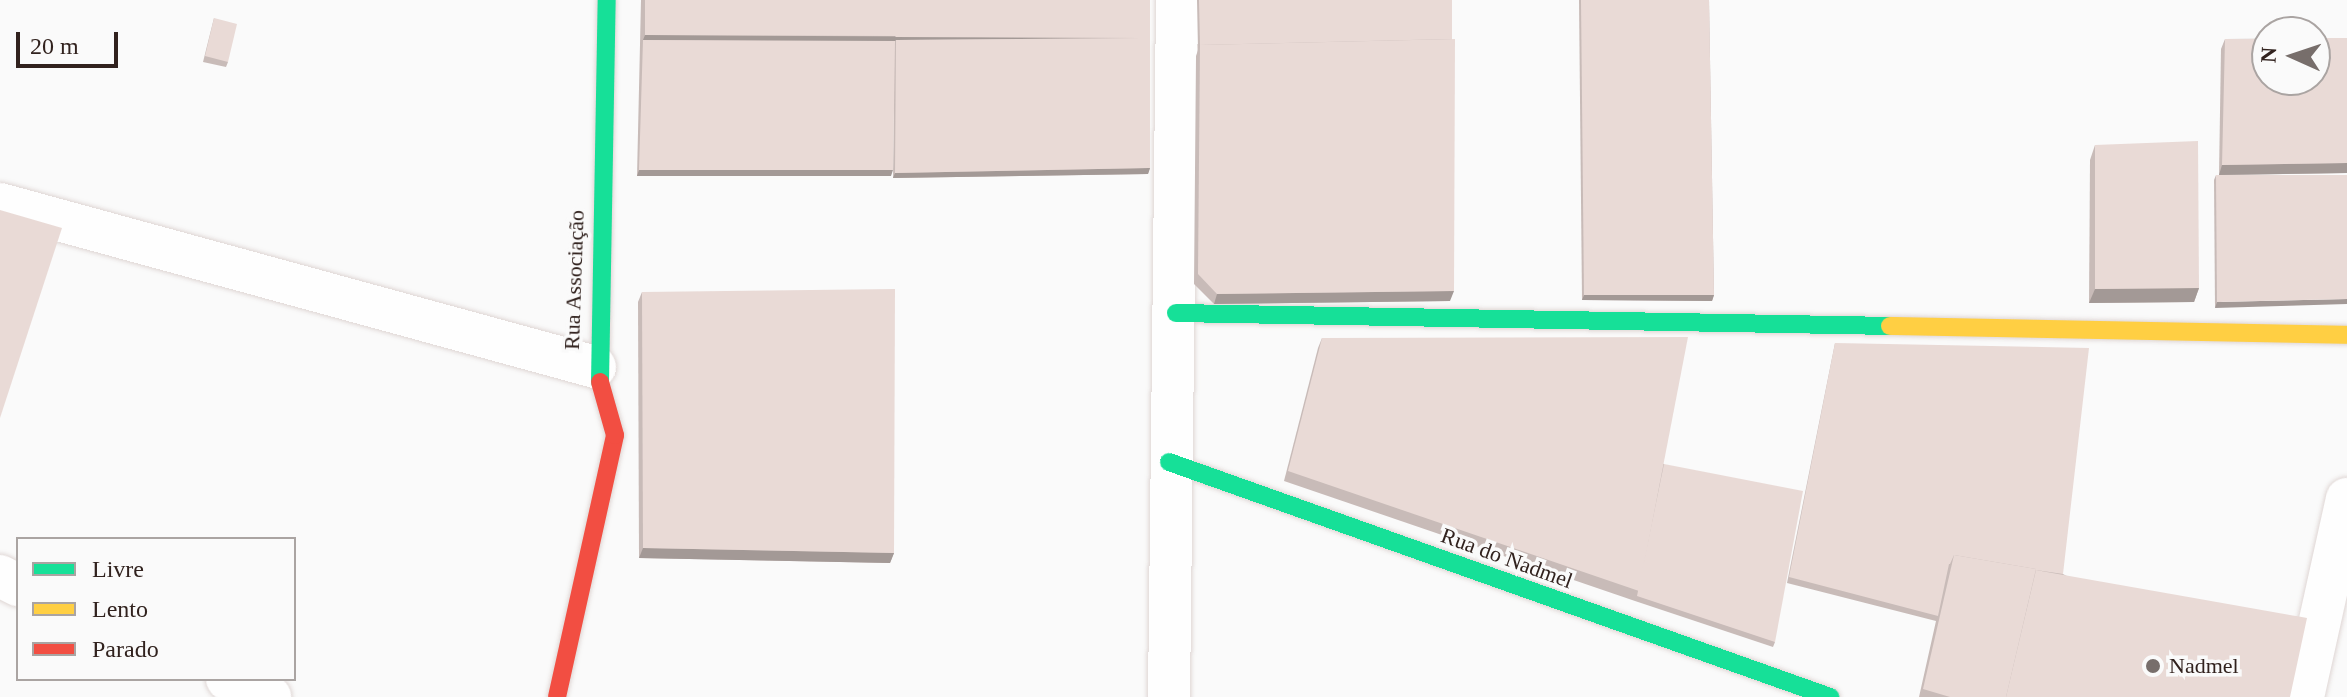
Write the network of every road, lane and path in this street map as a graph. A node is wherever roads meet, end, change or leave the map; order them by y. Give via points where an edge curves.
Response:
1 (607, 0) edge
2 (1177, 0) edge
3 (0, 204) edge
4 (1176, 313) junction
5 (2347, 335) edge
6 (595, 367) junction
7 (1169, 462) junction
8 (2347, 499) edge
9 (2341, 552) edge
10 (232, 681) edge
11 (270, 697) edge
12 (557, 697) edge
13 (1169, 697) edge
14 (1830, 697) edge
15 (2303, 697) edge

1 - 6 street, Rua Associação
2 - 4 street
3 - 6 street
4 - 5 street
4 - 7 street
6 - 12 street, Rua Associação via 615,435
7 - 13 street
7 - 14 street, Rua do Nadmel
8 - 9 street
9 - 15 street
10 - 11 street

